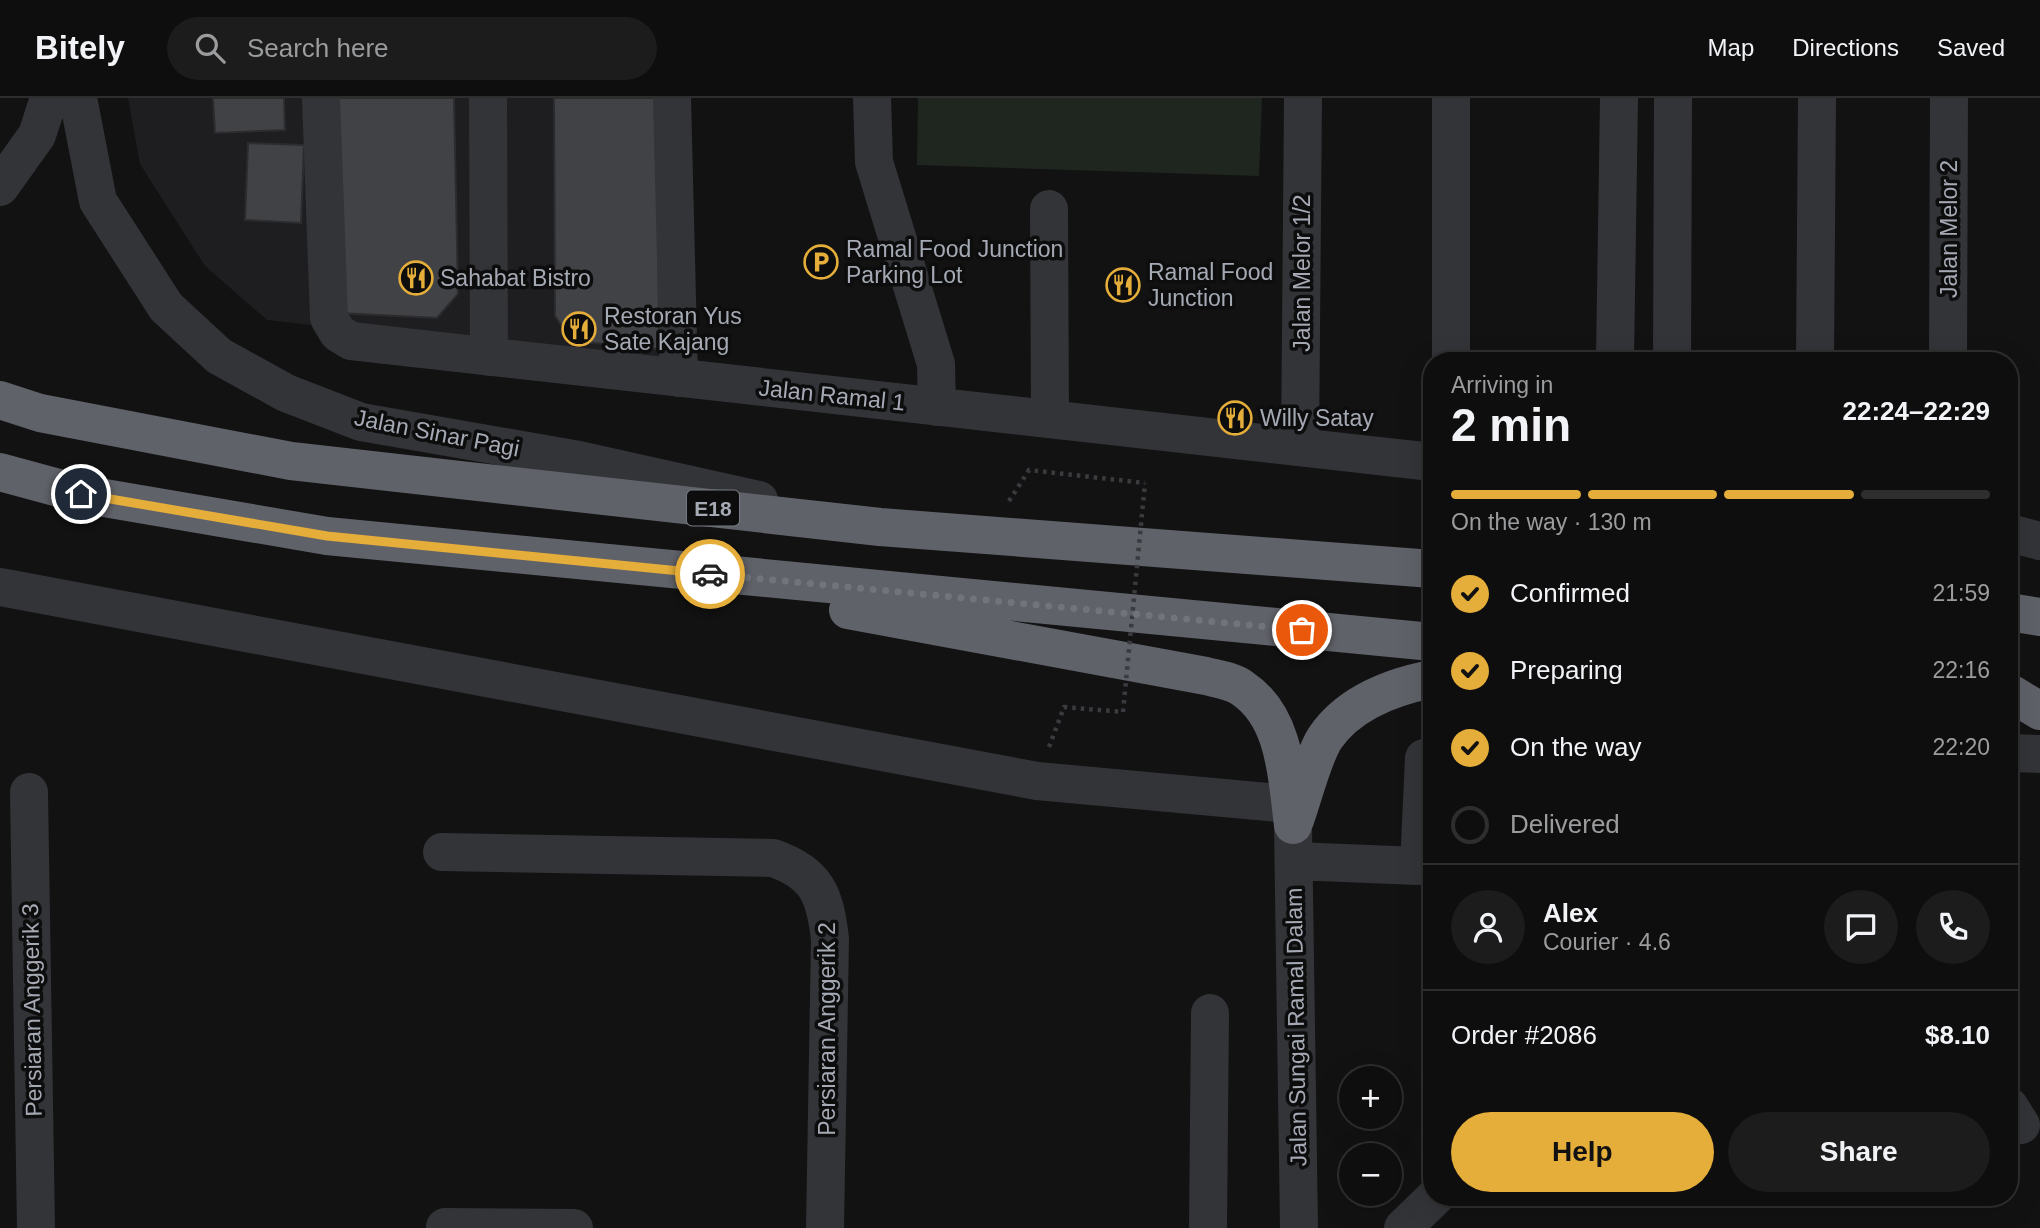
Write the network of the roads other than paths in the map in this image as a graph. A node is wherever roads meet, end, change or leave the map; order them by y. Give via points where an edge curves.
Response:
1 (49, 98) edge
2 (78, 98) edge
3 (321, 98) edge
4 (488, 98) edge
5 (672, 98) edge
6 (872, 98) edge
7 (1303, 98) edge
8 (1451, 98) edge
9 (1619, 98) edge
10 (1674, 98) edge
11 (1817, 98) edge
12 (1949, 98) edge
13 (0, 187) edge
14 (1049, 209) dead end
15 (1451, 352) edge
16 (1615, 352) edge
17 (1672, 352) edge
18 (1815, 352) edge
19 (1948, 352) edge
20 (489, 357) junction
21 (679, 378) junction
22 (0, 400) edge
23 (937, 407) junction
24 (1050, 419) junction
25 (1300, 447) junction
26 (1423, 461) edge
27 (0, 472) edge
28 (880, 527) junction
29 (2018, 535) edge
30 (2040, 541) edge
31 (1423, 556) edge
32 (1302, 558) junction
33 (597, 563) junction
34 (1423, 568) edge
35 (0, 587) edge
36 (2018, 614) edge
37 (2018, 619) edge
38 (2040, 620) edge
39 (1423, 641) edge
40 (1423, 682) edge
41 (2018, 753) edge
42 (2040, 754) edge
43 (1423, 780) edge
44 (29, 792) dead end
45 (1292, 830) junction
46 (442, 852) dead end
47 (1210, 1013) dead end
48 (1426, 1206) edge
49 (445, 1227) edge
50 (36, 1228) edge
51 (574, 1228) edge
52 (825, 1228) edge
53 (1208, 1228) edge
54 (1299, 1228) edge
55 (1403, 1228) edge

1 - 13 street via 37,135
2 - 28 street, Jalan Sinar Pagi via 98,201 166,307 219,356 286,393 361,422 579,460
3 - 20 street, Jalan Ramal 1 via 329,318 338,333 351,341
4 - 20 street
5 - 21 street
6 - 23 street via 874,162 936,364
7 - 25 street, Jalan Melor 1/2
8 - 15 street
9 - 16 street
10 - 17 street
11 - 18 street
12 - 19 street, Jalan Melor 2
14 - 24 street
20 - 21 street, Jalan Ramal 1
21 - 23 street, Jalan Ramal 1
22 - 28 highway, E18 via 40,413 291,461
23 - 24 street, Jalan Ramal 1
24 - 25 street, Jalan Ramal 1
25 - 26 street, Jalan Ramal 1
27 - 33 highway via 81,494 327,536
28 - 32 highway, E18
29 - 30 street
31 - 32 highway
32 - 34 highway, E18
33 - 39 highway
33 - 45 highway via 1206,676 1241,687 1268,714 1282,748
35 - 45 street
36 - 38 highway
37 - 38 highway
40 - 45 highway via 1386,692 1341,718 1324,740
41 - 42 street
43 - 45 street via 1419,866
44 - 50 street, Persiaran Anggerik 3
45 - 54 street, Jalan Sungai Ramal Dalam
46 - 52 street, Persiaran Anggerik 2 via 773,858 797,866 816,884 827,911 830,939
47 - 53 street
48 - 55 street
49 - 51 street

